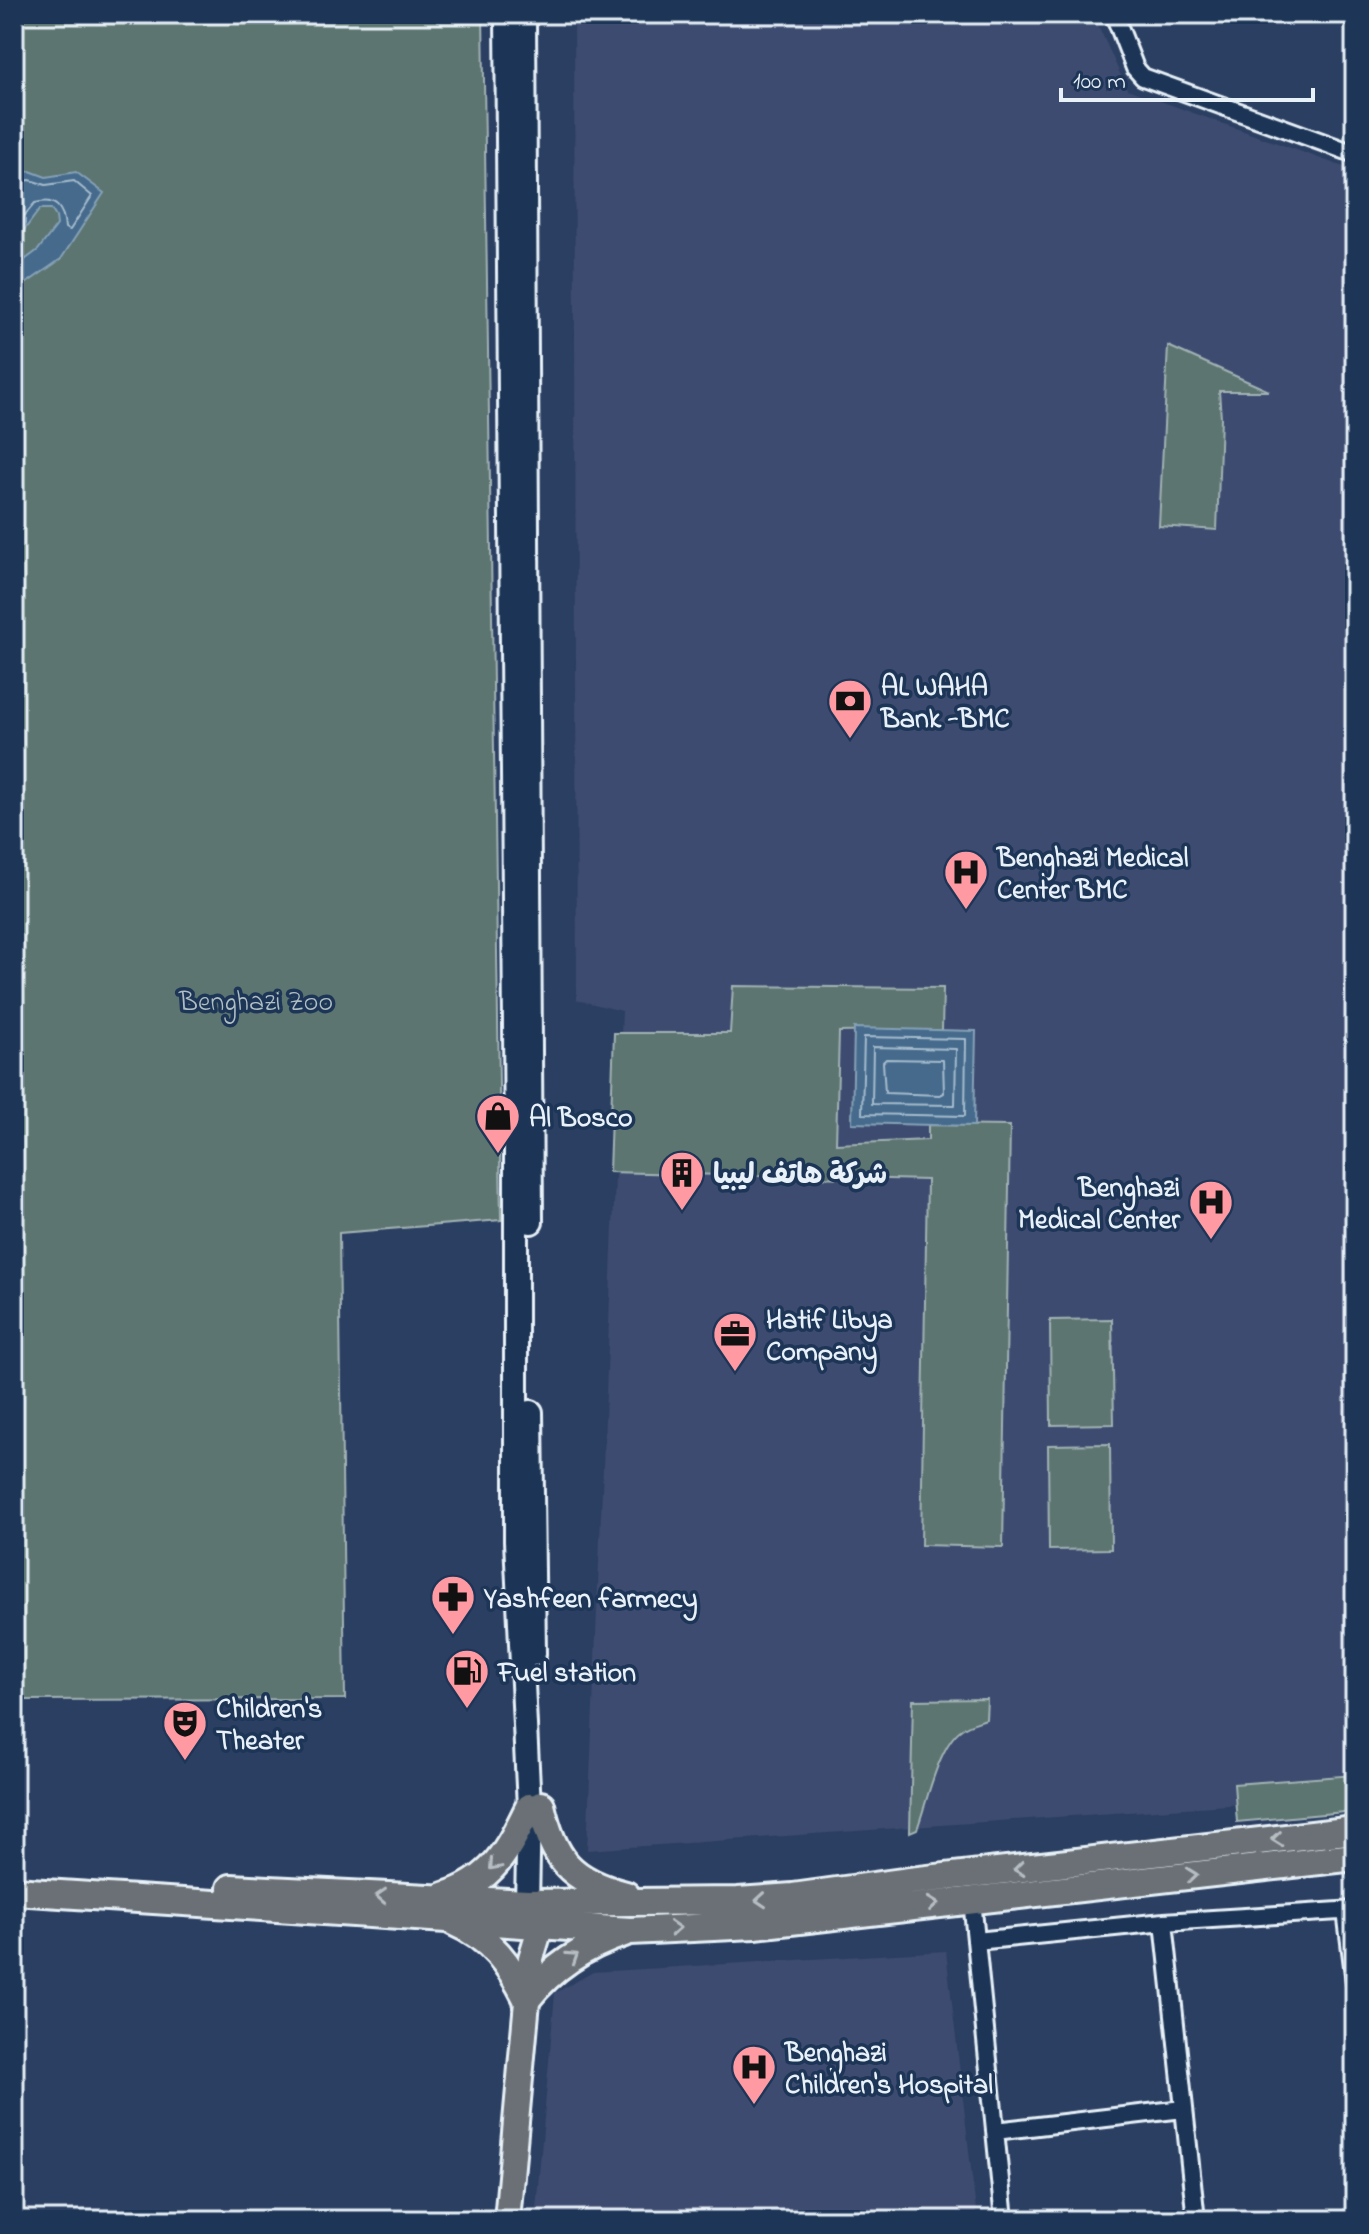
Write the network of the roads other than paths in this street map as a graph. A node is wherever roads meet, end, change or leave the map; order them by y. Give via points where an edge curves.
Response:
1 (507, 14) edge
2 (524, 14) edge
3 (1114, 14) edge
4 (1355, 154) edge
5 (535, 1806) junction
6 (1355, 1830) edge
7 (1355, 1857) edge
8 (14, 1873) edge
9 (14, 1891) edge
10 (972, 1900) junction
11 (660, 1903) junction
12 (442, 1909) junction
13 (1351, 1910) edge
14 (535, 1913) junction
15 (1164, 1922) junction
16 (630, 1931) junction
17 (976, 1941) junction
18 (1355, 1982) edge
19 (527, 1999) junction
20 (1183, 2109) junction
21 (995, 2131) junction
22 (507, 2220) edge
23 (1004, 2220) edge
24 (1196, 2220) edge

1 - 5 main road via 516,1541
2 - 5 main road
3 - 4 street via 1143,77
5 - 11 highway via 548,1839 571,1869 603,1889
5 -> 12 highway via 501,1858
5 - 14 main road
6 -> 11 highway via 793,1897
10 -> 7 highway
12 -> 8 highway
9 - 12 highway
16 -> 10 highway via 755,1925
10 - 17 street
11 - 14 highway
12 - 14 highway
12 - 19 highway via 495,1949
13 - 15 street
13 - 18 street
14 - 16 highway
14 - 19 main road
15 - 17 street
15 - 20 street
19 -> 16 highway via 573,1957
17 - 21 street
19 - 22 main road
20 - 21 street
20 - 24 street
21 - 23 street

